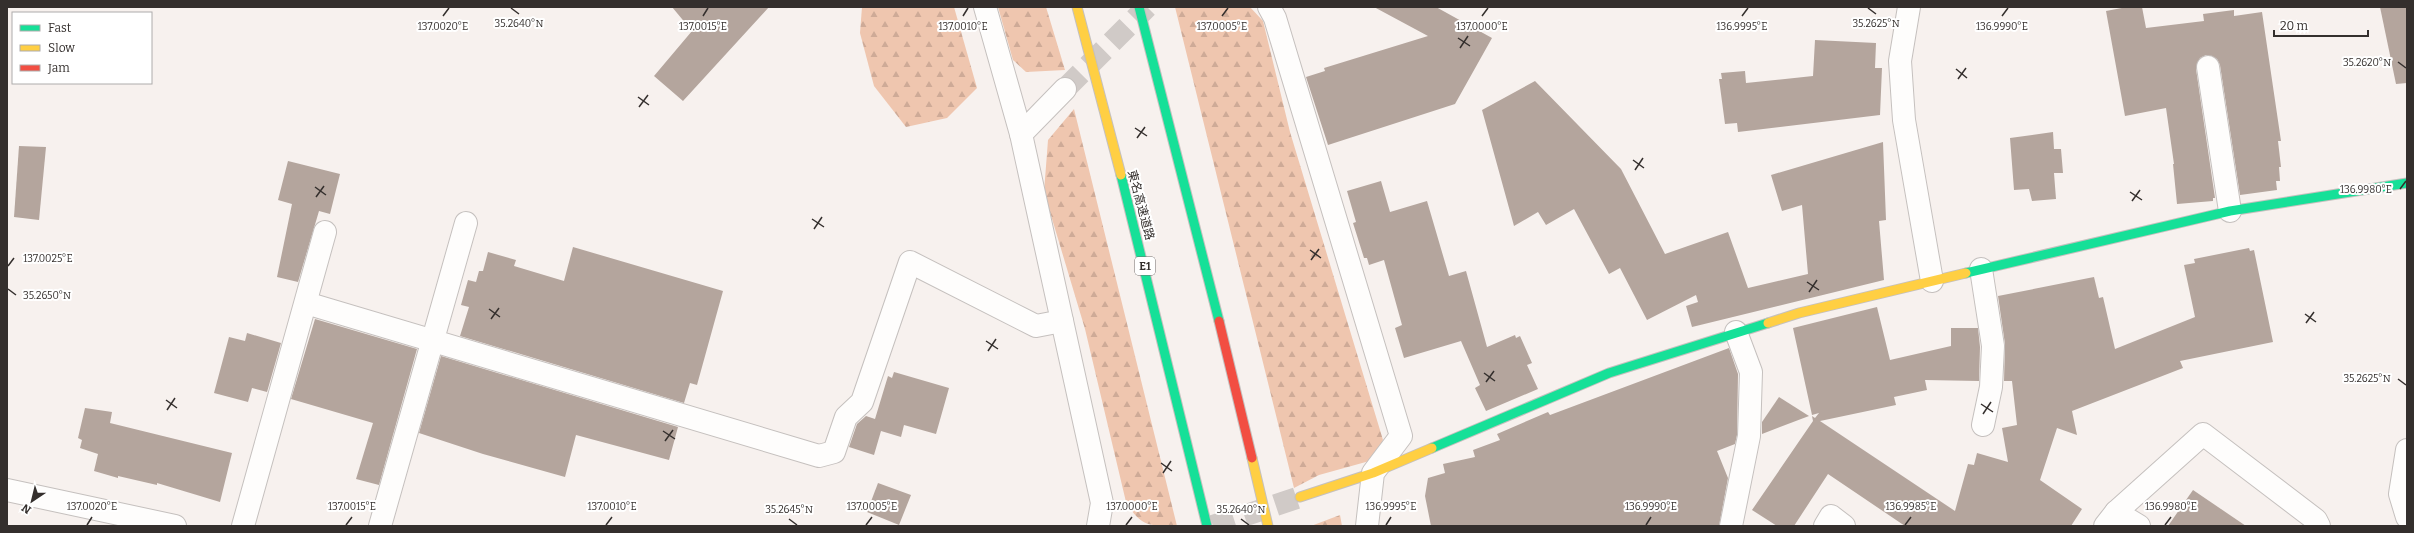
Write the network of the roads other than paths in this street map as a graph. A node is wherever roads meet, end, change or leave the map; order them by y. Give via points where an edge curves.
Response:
1 (985, 7) edge
2 (1077, 7) edge
3 (1139, 7) edge
4 (1269, 7) edge
5 (1909, 7) edge
6 (2208, 67) dead end
7 (1065, 89) tunnel mouth
8 (1021, 134) junction
9 (2407, 183) edge
10 (2230, 211) junction
11 (466, 223) dead end
12 (325, 232) dead end
13 (1981, 269) junction
14 (1932, 281) junction
15 (306, 303) junction
16 (1062, 321) junction
17 (1736, 332) junction
18 (434, 340) junction
19 (1983, 425) dead end
20 (2407, 450) edge
21 (1373, 473) junction
22 (7, 490) edge
23 (1300, 498) tunnel mouth
24 (2407, 517) edge
25 (2111, 519) edge
26 (175, 526) edge
27 (243, 526) edge
28 (380, 526) edge
29 (1098, 526) edge
30 (1207, 526) edge
31 (1268, 526) edge
32 (1367, 526) edge
33 (1731, 526) edge
34 (1825, 526) edge
35 (1844, 526) edge
36 (2139, 526) edge
37 (2319, 526) edge

1 - 8 street
2 - 30 main road, 東名高速道路 / E1 via 1139,242
3 - 31 main road via 1198,232
4 - 21 street via 1275,18 1402,436
5 - 14 street via 1900,61 1904,120
6 - 10 street
7 - 8 street
8 - 16 street
9 - 10 main road
10 - 13 main road
11 - 18 street
12 - 15 street
13 - 14 main road
13 - 19 street via 1993,346 1991,387
14 - 17 main road via 1799,313
15 - 18 street
15 - 27 street
16 - 18 street via 1036,326 910,262 862,402 846,417 834,452 819,456
16 - 29 street via 1102,503
17 - 21 main road via 1609,373
17 - 33 street via 1751,372 1749,436
18 - 28 street
20 - 24 street via 2400,494
21 - 23 main road
21 - 32 street
22 - 26 street
25 - 36 street
25 - 37 street via 2203,434 2316,520
34 - 35 street via 1831,516

